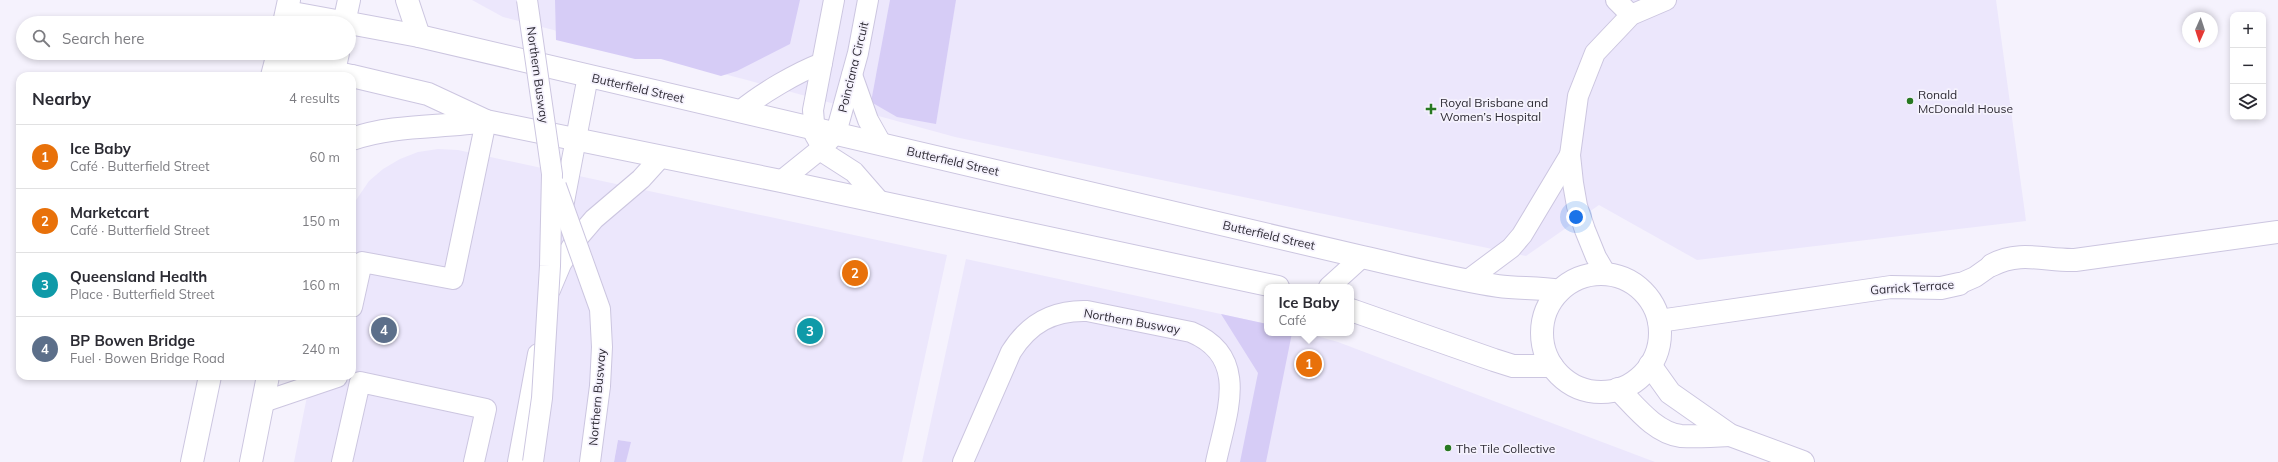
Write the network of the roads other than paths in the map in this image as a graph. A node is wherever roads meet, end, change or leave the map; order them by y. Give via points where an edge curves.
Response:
1 (349, 0) edge
2 (408, 0) edge
3 (527, 0) edge
4 (834, 0) edge
5 (868, 0) edge
6 (1616, 0) edge
7 (1666, 0) edge
8 (287, 12) edge
9 (1631, 15) junction
10 (308, 16) edge
11 (347, 16) edge
12 (356, 25) edge
13 (419, 36) junction
14 (276, 63) edge
15 (822, 63) junction
16 (342, 71) edge
17 (356, 75) edge
18 (852, 75) junction
19 (588, 76) junction
20 (740, 111) junction
21 (486, 121) junction
22 (814, 128) junction
23 (356, 138) edge
24 (575, 138) junction
25 (829, 141) junction
26 (882, 145) junction
27 (1570, 155) junction
28 (660, 158) junction
29 (552, 174) junction
30 (781, 181) junction
31 (881, 203) junction
32 (2278, 232) edge
33 (1362, 257) junction
34 (357, 261) edge
35 (1992, 265) joint
36 (1606, 274) junction
37 (1468, 280) junction
38 (1264, 284) edge
39 (1332, 284) edge
40 (1959, 284) joint
41 (550, 290) junction
42 (1559, 291) junction
43 (1354, 311) edge
44 (1658, 321) junction
45 (1650, 365) junction
46 (1552, 366) junction
47 (209, 380) edge
48 (267, 380) edge
49 (328, 380) edge
50 (351, 380) edge
51 (360, 382) junction
52 (1618, 389) junction
53 (263, 402) junction
54 (1730, 436) junction
55 (192, 462) edge
56 (251, 462) edge
57 (342, 462) edge
58 (474, 462) edge
59 (518, 462) edge
60 (533, 462) edge
61 (590, 462) edge
62 (963, 462) edge
63 (1216, 462) edge
64 (1803, 462) edge

1 - 11 main road
2 - 13 main road
3 - 29 lane, Northern Busway, bridge
4 - 15 lane
5 - 18 lane, Poinciana Circuit
6 - 9 lane
7 - 9 lane
8 - 10 main road, Butterfield Street
9 - 27 lane via 1595,53 1578,96
12 - 13 main road, Butterfield Street
13 - 19 main road, Butterfield Street
14 - 16 main road
15 - 20 lane via 800,71 779,86 755,98
15 - 22 lane via 813,110
17 - 21 main road via 428,94
18 - 25 lane, Poinciana Circuit
18 - 26 lane via 868,120
19 - 20 main road, Butterfield Street
19 - 24 lane
20 - 22 main road, Butterfield Street
21 - 23 main road via 451,126 413,126
21 - 24 main road
21 - 34 lane via 452,279
22 - 25 main road, Butterfield Street
24 - 28 main road
24 - 41 lane
25 - 26 main road, Butterfield Street
25 - 30 lane
25 - 31 lane via 833,160 854,172
26 - 33 main road, Butterfield Street
27 - 36 lane via 1577,206 1591,248
27 - 37 lane via 1511,248
28 - 30 main road
28 - 41 lane via 641,179 594,219 576,240 561,264
29 - 60 lane, Northern Busway, bridge via 550,266 542,398
29 - 61 lane, Northern Busway, bridge via 600,309 600,386
30 - 31 main road
31 - 38 main road
32 - 35 main road, Garrick Terrace via 2075,260 2012,257
33 - 37 main road, Butterfield Street
33 - 39 lane
35 - 40 lane, Garrick Terrace
36 - 42 main road via 1589,275 1573,281
36 - 44 main road via 1621,277 1634,284 1654,307
37 - 42 main road, Butterfield Street via 1500,286 1538,287
40 - 44 main road, Garrick Terrace via 1941,288 1891,287
41 - 59 lane
42 - 46 main road via 1545,314 1542,328 1542,341
43 - 46 main road via 1513,366
44 - 45 main road via 1659,344
45 - 52 main road via 1642,375
45 - 54 main road via 1670,393 1693,407
46 - 52 main road via 1570,383 1582,388 1594,391
47 - 55 main road
48 - 53 main road
49 - 53 lane
50 - 51 lane
51 - 57 lane
51 - 58 lane via 486,409
52 - 54 main road via 1665,431 1681,436
53 - 56 main road
54 - 64 main road
62 - 63 lane, Northern Busway via 1011,352 1020,338 1045,318 1071,310 1191,332 1203,336 1215,346 1226,363 1231,384

